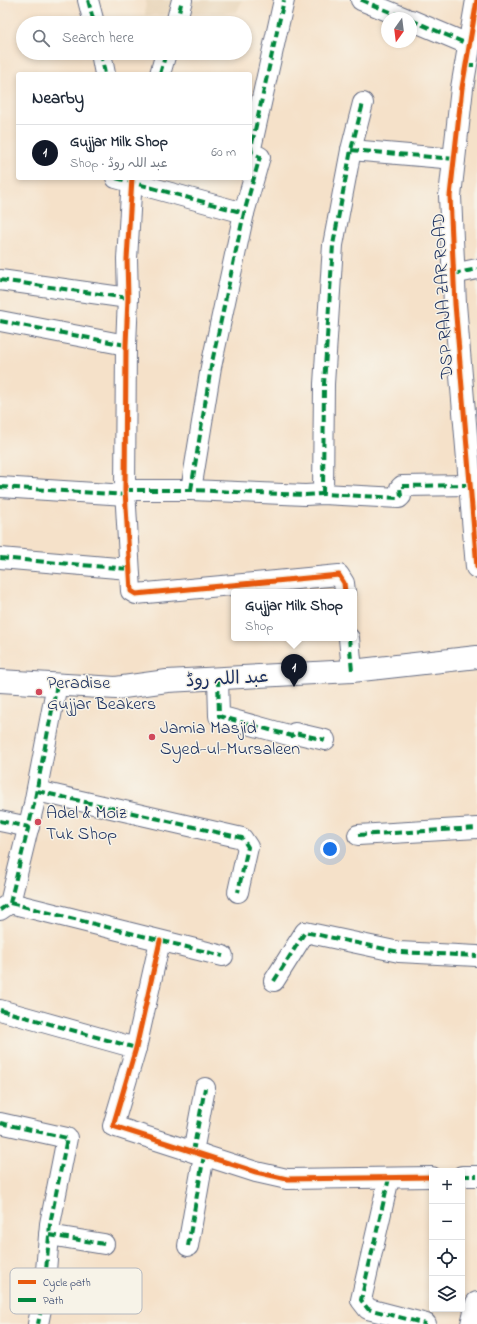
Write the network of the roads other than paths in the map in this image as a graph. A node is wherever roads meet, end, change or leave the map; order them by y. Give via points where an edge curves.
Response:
1 (88, 0) edge
2 (182, 0) edge
3 (284, 0) edge
4 (361, 0) edge
5 (477, 0) edge
6 (390, 12) edge
7 (92, 16) edge
8 (178, 16) edge
9 (475, 23) edge
10 (417, 24) edge
11 (471, 59) edge
12 (102, 60) edge
13 (164, 60) edge
14 (105, 72) edge
15 (161, 72) edge
16 (363, 103) dead end
17 (252, 144) edge
18 (351, 150) junction
19 (252, 153) edge
20 (455, 159) junction
21 (127, 180) edge
22 (244, 212) junction
23 (468, 272) edge
24 (0, 280) edge
25 (128, 298) junction
26 (0, 321) edge
27 (126, 345) junction
28 (470, 485) junction
29 (0, 487) edge
30 (191, 490) junction
31 (126, 493) junction
32 (323, 494) junction
33 (476, 553) edge
34 (0, 558) edge
35 (130, 569) junction
36 (344, 589) edge
37 (349, 641) edge
38 (477, 657) edge
39 (352, 671) junction
40 (218, 678) junction
41 (0, 681) edge
42 (57, 684) junction
43 (325, 740) dead end
44 (37, 791) junction
45 (0, 821) edge
46 (29, 827) junction
47 (477, 828) edge
48 (358, 835) dead end
49 (238, 892) dead end
50 (5, 907) edge
51 (160, 941) junction
52 (223, 956) dead end
53 (477, 956) edge
54 (274, 981) dead end
55 (0, 1010) edge
56 (136, 1048) junction
57 (205, 1088) dead end
58 (0, 1123) edge
59 (199, 1154) junction
60 (465, 1176) edge
61 (477, 1176) edge
62 (429, 1177) edge
63 (389, 1178) junction
64 (49, 1235) junction
65 (104, 1244) dead end
66 (188, 1246) dead end
67 (46, 1268) edge
68 (477, 1303) edge
69 (40, 1314) edge
70 (38, 1324) edge
71 (426, 1324) edge
72 (472, 1324) edge

1 - 7 street
2 - 8 street
3 - 17 street
4 - 6 street
5 - 9 street, DSP RAJA ZAR ROAD
9 - 11 street, DSP RAJA ZAR ROAD
10 - 11 street
11 - 20 street, DSP RAJA ZAR ROAD
12 - 14 street
13 - 15 street
16 - 18 street
18 - 20 street
18 - 32 street via 333,245 324,384
19 - 22 street via 260,156
20 - 23 street, DSP RAJA ZAR ROAD via 450,196
21 - 22 street
21 - 25 street
22 - 30 street via 211,367
23 - 28 street, DSP RAJA ZAR ROAD
24 - 25 street
25 - 27 street
26 - 27 street
27 - 31 street
28 - 32 street via 402,486 399,498
28 - 33 street, DSP RAJA ZAR ROAD
29 - 31 street
30 - 31 street
30 - 32 street via 305,496
31 - 35 street
34 - 35 street
35 - 36 street via 131,592 136,594 339,575 344,583
37 - 39 street
38 - 39 street, عبد اللہ روڈ
39 - 40 street, عبد اللہ روڈ
40 - 42 street, عبد اللہ روڈ via 116,688
40 - 43 street via 219,716 292,736 296,733
41 - 42 street, عبد اللہ روڈ
42 - 44 street
44 - 46 street
44 - 49 street via 242,838 248,847
45 - 46 street
46 - 50 street
47 - 48 street
50 - 51 street
51 - 52 street
51 - 56 street
53 - 54 street via 399,952 305,932
55 - 56 street
56 - 59 street via 113,1126
57 - 59 street
58 - 64 street via 67,1138
59 - 63 street via 287,1179
59 - 66 street
60 - 61 street
62 - 63 street
63 - 71 street via 361,1300 368,1309
64 - 65 street
64 - 67 street
68 - 72 street
69 - 70 street

